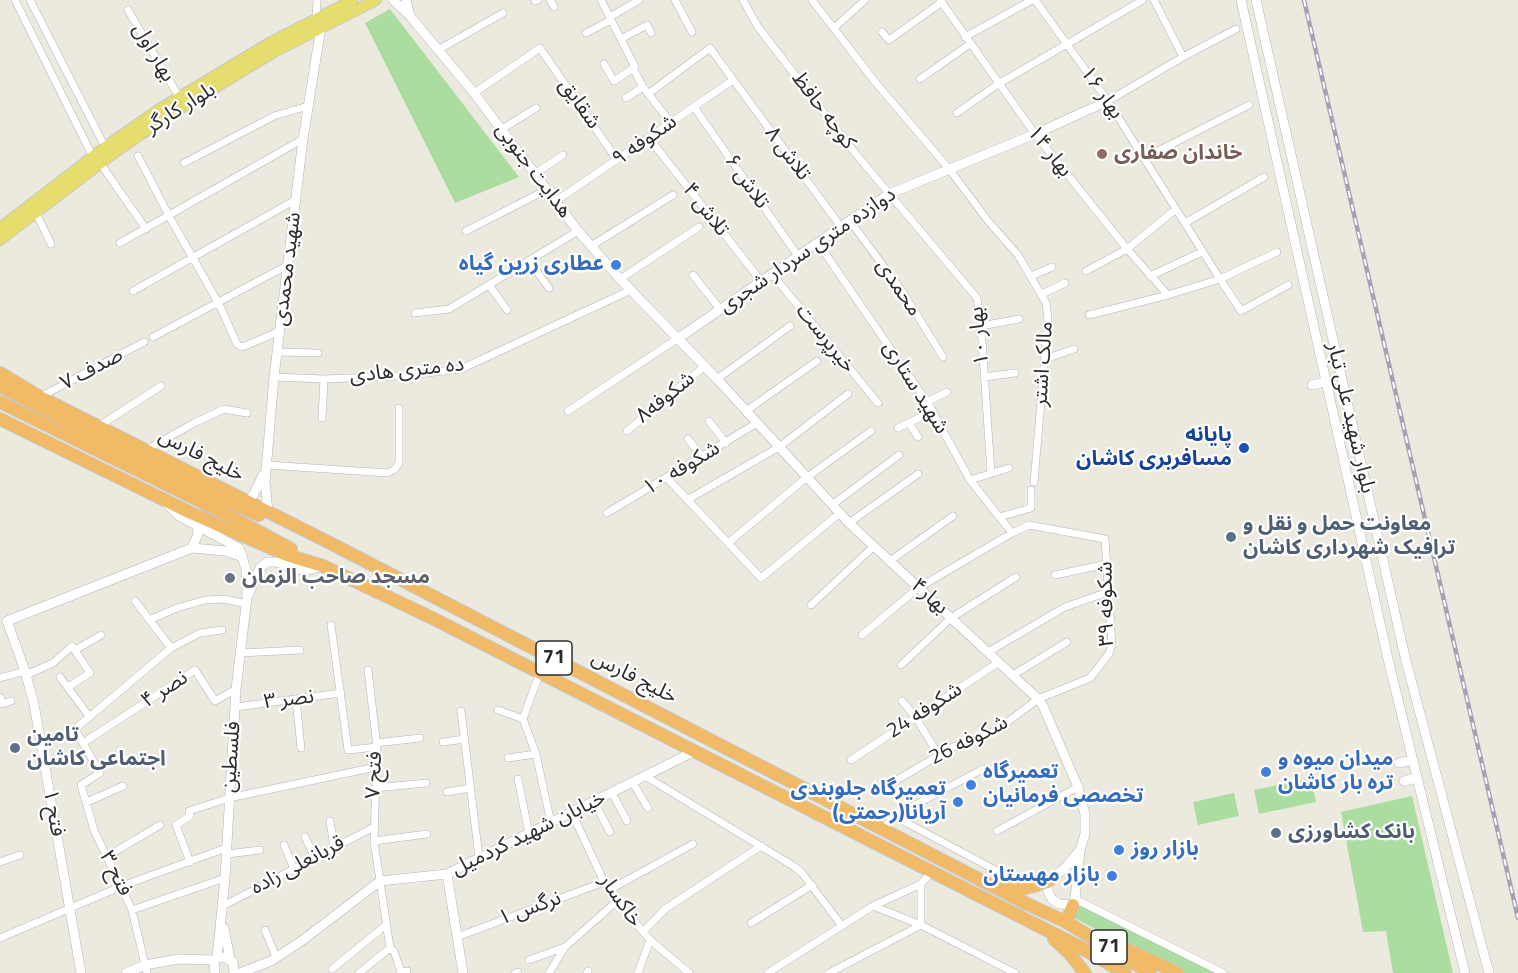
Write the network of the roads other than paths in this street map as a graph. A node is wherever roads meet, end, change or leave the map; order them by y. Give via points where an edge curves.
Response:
1 (15, 0) edge
2 (30, 0) edge
3 (317, 0) edge
4 (353, 0) edge
5 (375, 0) edge
6 (393, 0) edge
7 (406, 0) edge
8 (601, 0) edge
9 (639, 0) edge
10 (675, 0) edge
11 (743, 0) edge
12 (812, 0) edge
13 (865, 0) edge
14 (1034, 0) edge
15 (1143, 0) edge
16 (1154, 0) edge
17 (1241, 0) edge
18 (1256, 0) edge
19 (941, 1) edge
20 (128, 9) dead end
21 (503, 13) dead end
22 (410, 16) junction
23 (611, 19) junction
24 (319, 23) junction
25 (834, 28) junction
26 (1236, 29) dead end
27 (692, 32) dead end
28 (882, 32) dead end
29 (586, 33) dead end
30 (651, 33) dead end
31 (621, 39) junction
32 (967, 40) junction
33 (1067, 45) junction
34 (438, 50) junction
35 (1183, 57) junction
36 (604, 64) dead end
37 (635, 70) junction
38 (920, 79) dead end
39 (733, 80) junction
40 (998, 84) junction
41 (642, 87) junction
42 (474, 93) junction
43 (648, 94) junction
44 (179, 97) junction
45 (626, 98) dead end
46 (1108, 101) junction
47 (1249, 105) dead end
48 (308, 106) junction
49 (694, 107) junction
50 (536, 108) dead end
51 (957, 113) dead end
52 (671, 123) junction
53 (502, 129) junction
54 (1035, 134) junction
55 (649, 138) junction
56 (303, 139) junction
57 (105, 147) junction
58 (563, 155) dead end
59 (138, 156) dead end
60 (1144, 158) junction
61 (96, 160) junction
62 (617, 160) junction
63 (184, 163) dead end
64 (950, 170) junction
65 (536, 173) junction
66 (1264, 177) dead end
67 (548, 189) junction
68 (889, 194) junction
69 (674, 195) dead end
70 (297, 199) junction
71 (556, 201) junction
72 (1176, 209) junction
73 (36, 213) junction
74 (169, 216) junction
75 (1185, 223) junction
76 (845, 224) junction
77 (699, 227) dead end
78 (0, 228) edge
79 (146, 229) junction
80 (466, 231) dead end
81 (578, 231) junction
82 (0, 240) edge
83 (120, 243) dead end
84 (818, 243) junction
85 (51, 244) dead end
86 (591, 246) junction
87 (1127, 249) junction
88 (1202, 252) junction
89 (1277, 252) dead end
90 (798, 256) junction
91 (194, 257) junction
92 (529, 261) junction
93 (288, 266) junction
94 (1052, 267) dead end
95 (1086, 271) dead end
96 (772, 274) junction
97 (693, 275) dead end
98 (1031, 276) junction
99 (1150, 276) junction
100 (620, 279) junction
101 (1220, 279) junction
102 (761, 281) junction
103 (1065, 283) dead end
104 (489, 285) junction
105 (1288, 285) dead end
106 (549, 288) dead end
107 (632, 290) junction
108 (133, 291) dead end
109 (1042, 294) junction
110 (1168, 296) junction
111 (219, 304) junction
112 (720, 309) junction
113 (507, 310) dead end
114 (415, 313) dead end
115 (1089, 315) dead end
116 (1019, 319) dead end
117 (790, 326) dead end
118 (981, 326) junction
119 (280, 331) junction
120 (153, 337) dead end
121 (677, 339) junction
122 (144, 342) dead end
123 (1074, 349) dead end
124 (278, 352) junction
125 (318, 353) dead end
126 (943, 357) dead end
127 (1045, 359) junction
128 (817, 362) dead end
129 (705, 366) junction
130 (0, 373) edge
131 (1015, 373) dead end
132 (274, 377) junction
133 (984, 377) junction
134 (1341, 378) junction
135 (324, 379) junction
136 (717, 379) junction
137 (0, 380) edge
138 (1326, 381) junction
139 (1312, 385) dead end
140 (0, 386) edge
141 (161, 386) dead end
142 (23, 389) junction
143 (947, 392) dead end
144 (848, 394) dead end
145 (40, 397) junction
146 (0, 402) edge
147 (927, 402) junction
148 (878, 403) dead end
149 (399, 408) dead end
150 (0, 410) edge
151 (568, 411) dead end
152 (746, 411) junction
153 (933, 411) junction
154 (247, 414) dead end
155 (322, 418) dead end
156 (0, 419) edge
157 (709, 421) dead end
158 (757, 423) junction
159 (909, 423) junction
160 (99, 426) junction
161 (898, 428) dead end
162 (627, 430) dead end
163 (871, 430) dead end
164 (918, 437) dead end
165 (688, 439) dead end
166 (726, 443) junction
167 (779, 447) junction
168 (146, 450) junction
169 (899, 455) dead end
170 (702, 457) junction
171 (86, 462) junction
172 (267, 465) junction
173 (1009, 468) dead end
174 (991, 473) junction
175 (918, 474) dead end
176 (667, 478) junction
177 (806, 478) junction
178 (970, 480) junction
179 (162, 499) junction
180 (687, 500) junction
181 (248, 501) junction
182 (832, 505) junction
183 (268, 511) junction
184 (607, 513) dead end
185 (840, 513) junction
186 (954, 516) dead end
187 (999, 517) junction
188 (849, 523) junction
189 (197, 525) junction
190 (1012, 533) junction
191 (728, 543) junction
192 (334, 544) junction
193 (874, 546) junction
194 (192, 548) junction
195 (243, 557) junction
196 (890, 561) junction
197 (1107, 564) junction
198 (323, 566) junction
199 (1055, 575) dead end
200 (1016, 577) dead end
201 (918, 588) junction
202 (1108, 592) junction
203 (135, 601) dead end
204 (247, 601) junction
205 (811, 605) dead end
206 (951, 618) junction
207 (149, 620) junction
208 (4, 622) edge
209 (331, 625) dead end
210 (222, 630) dead end
211 (101, 634) dead end
212 (862, 635) dead end
213 (1067, 642) dead end
214 (75, 650) junction
215 (300, 650) dead end
216 (168, 651) junction
217 (988, 652) junction
218 (240, 653) junction
219 (999, 662) junction
220 (901, 665) dead end
221 (368, 670) dead end
222 (540, 672) junction
223 (26, 673) junction
224 (1013, 675) junction
225 (60, 677) dead end
226 (0, 678) edge
227 (68, 687) junction
228 (236, 689) junction
229 (341, 693) junction
230 (0, 697) edge
231 (296, 699) junction
232 (1038, 699) junction
233 (902, 700) dead end
234 (10, 701) dead end
235 (236, 707) junction
236 (498, 710) dead end
237 (461, 711) dead end
238 (89, 716) junction
239 (916, 718) junction
240 (523, 719) junction
241 (75, 729) junction
242 (420, 738) dead end
243 (1426, 738) junction
244 (465, 739) junction
245 (443, 742) dead end
246 (1408, 742) junction
247 (83, 743) junction
248 (376, 745) junction
249 (41, 746) junction
250 (301, 748) dead end
251 (695, 751) junction
252 (536, 754) junction
253 (938, 754) junction
254 (508, 758) dead end
255 (851, 760) dead end
256 (1413, 760) junction
257 (1399, 763) dead end
258 (376, 767) junction
259 (983, 769) dead end
260 (645, 776) junction
261 (1417, 778) junction
262 (518, 779) dead end
263 (897, 780) dead end
264 (1404, 781) dead end
265 (426, 783) dead end
266 (633, 783) junction
267 (123, 786) dead end
268 (1078, 787) junction
269 (375, 788) junction
270 (471, 788) junction
271 (447, 792) dead end
272 (612, 793) junction
273 (229, 798) junction
274 (87, 802) junction
275 (594, 802) junction
276 (648, 808) dead end
277 (573, 813) junction
278 (894, 816) junction
279 (627, 820) dead end
280 (330, 821) dead end
281 (551, 823) junction
282 (160, 825) dead end
283 (374, 827) junction
284 (883, 829) junction
285 (997, 831) dead end
286 (610, 832) dead end
287 (427, 834) dead end
288 (529, 834) junction
289 (305, 837) dead end
290 (374, 841) junction
291 (693, 844) dead end
292 (284, 845) dead end
293 (760, 846) junction
294 (334, 848) junction
295 (260, 850) dead end
296 (1080, 850) junction
297 (227, 851) junction
298 (20, 855) dead end
299 (106, 857) junction
300 (315, 858) junction
301 (479, 858) junction
302 (0, 862) edge
303 (190, 862) junction
304 (294, 869) junction
305 (932, 871) junction
306 (447, 874) junction
307 (225, 878) junction
308 (380, 881) junction
309 (983, 881) junction
310 (604, 882) junction
311 (1048, 882) junction
312 (921, 884) junction
313 (812, 885) junction
314 (122, 886) junction
315 (1029, 888) junction
316 (609, 890) junction
317 (617, 902) junction
318 (1074, 902) junction
319 (223, 906) junction
320 (873, 906) junction
321 (70, 909) junction
322 (132, 910) junction
323 (1018, 916) junction
324 (222, 917) junction
325 (1066, 922) junction
326 (751, 923) dead end
327 (386, 925) junction
328 (921, 925) junction
329 (842, 926) junction
330 (265, 930) dead end
331 (643, 932) junction
332 (457, 937) junction
333 (0, 938) edge
334 (650, 940) junction
335 (565, 947) junction
336 (390, 948) junction
337 (178, 959) junction
338 (216, 959) junction
339 (273, 959) junction
340 (529, 960) dead end
341 (232, 961) junction
342 (146, 969) edge
343 (332, 969) dead end
344 (404, 971) edge
345 (214, 972) edge
346 (81, 973) edge
347 (126, 973) edge
348 (234, 973) edge
349 (240, 973) edge
350 (359, 973) edge
351 (463, 973) edge
352 (549, 973) edge
353 (638, 973) edge
354 (689, 973) edge
355 (768, 973) edge
356 (829, 973) edge
357 (1015, 973) edge
358 (1085, 973) edge
359 (1125, 973) edge
360 (1150, 973) edge
361 (1177, 973) edge
362 (1223, 973) edge
363 (1465, 973) edge
364 (1489, 973) edge

1 - 61 street
2 - 57 street
3 - 24 street
4 - 24 main road, بلوار کارگر
5 - 24 main road, بلوار کارگر
6 - 22 street, هدایت جنوبی
7 - 22 street
8 - 23 street
9 - 23 street
10 - 27 street
11 - 68 street, کوچه حافظ via 758,27
12 - 25 street, مالک اشتر
13 - 25 street
14 - 32 street
14 - 33 street, بهار ۱۶
15 - 33 street
16 - 35 street
17 - 138 street, بلوار شهید علی تبار
18 - 134 street, بلوار شهید علی تبار
19 - 28 street via 889,40
19 - 32 street, بهار ۱۴
20 - 44 street, بهار اول
21 - 34 street
22 - 34 street, هدایت جنوبی
23 - 29 street
23 - 31 street
24 - 44 main road, بلوار کارگر via 271,42
24 - 48 street, شهید محمدی
24 - 61 main road, بلوار کارگر
25 - 64 street, مالک اشتر
26 - 35 street
30 - 31 street via 647,25
31 - 37 street
32 - 38 street
32 - 40 street, بهار ۱۴
33 - 40 street
33 - 46 street, بهار ۱۶
34 - 42 street, هدایت جنوبی
35 - 46 street
36 - 37 street via 614,81
37 - 41 street
39 - 43 street, تلاش ۸ via 710,48
39 - 49 street, شکوفه ۹
39 - 76 street, تلاش ۸
40 - 51 street
40 - 54 street, بهار ۱۴
41 - 43 street
41 - 45 street
42 - 53 street, هدایت جنوبی
42 - 62 street, شقایق via 540,48
43 - 52 street
44 - 57 main road, بلوار کارگر
46 - 54 street, دوازده متری سردار شجری
46 - 60 street, بهار ۱۶
47 - 60 street
48 - 56 street, شهید محمدی
48 - 63 street via 274,116
49 - 52 street, شکوفه ۹
49 - 90 street, تلاش ۶
50 - 53 street
52 - 55 street, شکوفه ۹
53 - 65 street, هدایت جنوبی
54 - 64 street, دوازده متری سردار شجری
54 - 87 street, بهار ۱۴
55 - 62 street, شکوفه ۹
55 - 102 street, تلاش ۴
56 - 70 street, شهید محمدی
56 - 74 street
57 - 61 main road, بلوار کارگر
58 - 65 street
59 - 74 street
60 - 72 street, بهار ۱۶
61 - 73 main road, بلوار کارگر
61 - 78 main road, بلوار کارگر
61 - 79 street
62 - 71 street, شکوفه ۹
64 - 68 street, دوازده متری سردار شجری
64 - 98 street, مالک اشتر
65 - 67 street, هدایت جنوبی
66 - 75 street
67 - 71 street, هدایت جنوبی
67 - 80 street
68 - 76 street, دوازده متری سردار شجری
68 - 118 street, بهار ۱۰ via 977,298
69 - 86 street
70 - 91 street
70 - 93 street, شهید محمدی
71 - 81 street, هدایت جنوبی
72 - 75 street, بهار ۱۶
72 - 87 street
73 - 82 main road, بلوار کارگر
73 - 85 street
74 - 79 street
74 - 91 street
75 - 88 street, بهار ۱۶
76 - 84 street, دوازده متری سردار شجری
76 - 126 street, محمدی via 902,291
77 - 100 street
79 - 83 street
81 - 86 street, هدایت جنوبی
81 - 92 street
84 - 90 street, دوازده متری سردار شجری
84 - 147 street, شهید ستاری
86 - 100 street, هدایت جنوبی
87 - 95 street
87 - 99 street, بهار ۱۴
88 - 99 street
88 - 101 street, بهار ۱۶
89 - 101 street
90 - 96 street, دوازده متری سردار شجری
91 - 108 street
91 - 111 street
92 - 104 street
92 - 106 street
93 - 111 street
93 - 119 street, شهید محمدی
94 - 98 street
96 - 102 street, دوازده متری سردار شجری
96 - 148 street, خیرپرست
97 - 112 street
98 - 109 street, مالک اشتر
99 - 110 street, بهار ۱۴
100 - 107 street, هدایت جنوبی
101 - 105 street, بهار ۱۶ via 1241,311
101 - 110 street
102 - 112 street, دوازده متری سردار شجری
103 - 109 street
104 - 113 street
104 - 114 street via 449,309
107 - 121 street, هدایت جنوبی
107 - 135 street, ده متری هادی via 461,369
109 - 127 street, مالک اشتر via 1048,312
110 - 115 street
111 - 119 street via 241,347
111 - 120 street
112 - 121 street, دوازده متری سردار شجری
116 - 118 street
117 - 136 street
118 - 133 street, بهار ۱۰
119 - 124 street, شهید محمدی
121 - 129 street, بهار۴
121 - 151 street
122 - 145 street, صدف ۷
123 - 127 street
124 - 125 street
124 - 132 street, شهید محمدی
127 - 187 street, مالک اشتر via 1031,508
128 - 152 street
129 - 136 street, بهار۴
129 - 162 street, شکوفه۸
130 - 142 highway, خلیج فارس / 71
131 - 133 street
132 - 135 street, ده متری هادی
132 - 172 street, شهید محمدی
133 - 174 street, بهار ۱۰
134 - 138 street
134 - 243 street, بلوار شهید علی تبار
135 - 155 street
136 - 152 street, بهار۴
137 - 142 highway
138 - 139 street
138 - 246 street, بلوار شهید علی تبار
140 - 192 highway via 177,479
141 - 160 street
142 - 145 highway, خلیج فارس / 71
143 - 147 street
144 - 167 street
145 - 160 highway, خلیج فارس / 71
146 - 198 highway
147 - 153 street, شهید ستاری
149 - 172 street via 399,463 388,473
150 - 171 highway via 48,435
152 - 158 street, بهار۴
153 - 159 street
153 - 178 street, شهید ستاری
154 - 168 street via 224,409
156 - 171 highway, خلیج فارس / 71
157 - 166 street
158 - 166 street, شکوفه ۱۰
158 - 167 street, بهار۴
159 - 161 street
159 - 164 street
160 - 168 highway, خلیج فارس / 71
163 - 177 street
165 - 170 street
166 - 170 street, شکوفه ۱۰
167 - 177 street, بهار۴
167 - 180 street
168 - 181 highway, خلیج فارس / 71
169 - 182 street
170 - 176 street, شکوفه ۱۰
171 - 179 highway, خلیج فارس / 71
172 - 181 street
172 - 183 street, شهید محمدی
173 - 174 street
174 - 178 street
175 - 188 street
176 - 180 street
176 - 184 street, شکوفه ۱۰
177 - 182 street, بهار۴
177 - 191 street
178 - 187 street, شهید ستاری
179 - 189 street via 179,516
179 - 198 highway, خلیج فارس / 71 via 287,555
180 - 191 street
181 - 183 highway, خلیج فارس / 71
182 - 185 street, بهار۴
183 - 192 highway, خلیج فارس / 71
185 - 188 street, بهار۴
185 - 191 street via 761,578
186 - 196 street
187 - 190 street, شهید ستاری
188 - 193 street, بهار۴
189 - 194 street
189 - 195 street via 239,548
190 - 197 street, شکوفه ۳۹ via 1029,525 1105,539
190 - 201 street
192 - 284 highway, خلیج فارس / 71
193 - 196 street, بهار۴
193 - 205 street
194 - 195 street
194 - 208 street
195 - 204 street, فلسطین
196 - 201 street, بهار۴
197 - 199 street
197 - 202 street, شکوفه ۳۹
198 - 204 street, فلسطین via 304,571 267,562 260,568
198 - 222 highway, خلیج فارس / 71
200 - 206 street
201 - 206 street, بهار۴
201 - 212 street
202 - 217 street via 1065,607
202 - 232 street, شکوفه ۳۹ via 1112,645 1109,654 1088,680
203 - 207 street
204 - 207 street via 205,600
204 - 218 street, فلسطین
206 - 217 street, بهار۴
206 - 220 street
207 - 216 street
208 - 223 street, فتح ۱
209 - 229 street
210 - 216 street via 200,633
211 - 214 street
213 - 224 street
214 - 223 street via 72,646 53,663
214 - 227 street via 90,673
215 - 218 street
216 - 238 street
217 - 219 street, بهار۴
218 - 228 street, فلسطین
219 - 224 street, بهار۴
219 - 239 street, شکوفه 24
221 - 248 street, فتح ۷
222 - 240 street
222 - 251 highway, خلیج فارس / 71
223 - 226 street
223 - 249 street, فتح ۱
224 - 232 street, بهار۴
225 - 227 street
227 - 238 street
228 - 235 street, فلسطین
228 - 247 street, نصر ۴ via 215,701 195,670
229 - 231 street, نصر ۳
229 - 248 street via 348,750
230 - 234 street via 2,704
231 - 235 street, نصر ۳
231 - 250 street
232 - 253 street, شکوفه 26 via 997,730
232 - 268 street, بهار۴
233 - 239 street
235 - 273 street, فلسطین
236 - 240 street
237 - 244 street
238 - 241 street
239 - 253 street
239 - 255 street, شکوفه 24
240 - 252 street
241 - 247 street
241 - 249 street
242 - 248 street
243 - 246 street
243 - 364 street, بلوار شهید علی تبار
244 - 245 street
244 - 270 street
246 - 256 street, بلوار شهید علی تبار
247 - 274 street, فتح ۳ via 100,773 81,785
248 - 258 street, فتح ۷
249 - 321 street, فتح ۱
251 - 260 street, خیابان شهید کردمیل
251 - 305 highway, خلیج فارس / 71
252 - 254 street
252 - 281 street
253 - 263 street, شکوفه 26
256 - 257 street
256 - 261 street, بلوار شهید علی تبار
258 - 269 street, فتح ۷
258 - 273 street
259 - 278 street
260 - 266 street, خیابان شهید کردمیل
260 - 293 street
261 - 264 street
261 - 363 street, بلوار شهید علی تبار
262 - 288 street
265 - 269 street
266 - 272 street, خیابان شهید کردمیل
266 - 276 street
267 - 274 street
268 - 285 street
268 - 296 street, بهار۴ via 1086,820
269 - 283 street, فتح ۷
270 - 271 street
270 - 301 street
272 - 275 street, خیابان شهید کردمیل
272 - 279 street
273 - 297 street, فلسطین
273 - 303 street via 189,811 190,816 176,825
274 - 299 street, فتح ۳
275 - 277 street, خیابان شهید کردمیل
275 - 286 street
277 - 281 street, خیابان شهید کردمیل
277 - 310 street, خاکسار
278 - 284 street
278 - 315 street
280 - 294 street
281 - 288 street, خیابان شهید کردمیل
282 - 299 street
283 - 290 street, فتح ۷
283 - 294 street, قربانعلی زاده
284 - 309 highway, خلیج فارس / 71
287 - 290 street
288 - 301 street, خیابان شهید کردمیل
289 - 300 street
290 - 308 street, فتح ۷
291 - 316 street
292 - 304 street
293 - 313 street via 795,867
293 - 331 street via 665,909
294 - 300 street, قربانعلی زاده
295 - 297 street
296 - 311 street
296 - 318 street, بهار۴
297 - 303 street
297 - 307 street, فلسطین
298 - 302 street
299 - 314 street, فتح ۳
300 - 304 street, قربانعلی زاده
301 - 306 street, خیابان شهید کردمیل
303 - 314 street
304 - 319 street, قربانعلی زاده
305 - 312 street
305 - 323 highway, خلیج فارس / 71
306 - 308 street, خیابان شهید کردمیل
306 - 332 street
307 - 319 street, فلسطین
307 - 322 street
308 - 327 street, فتح ۷
308 - 339 street
309 - 315 highway via 1008,888
309 - 325 highway, خلیج فارس / 71
310 - 316 street, خاکسار
310 - 332 street, نرگس ۱
311 - 315 highway
311 - 318 street via 1052,899 1059,904
312 - 320 street
312 - 328 street
313 - 326 street
313 - 329 street
314 - 321 street
314 - 322 street, فتح ۳
316 - 317 street, خاکسار
317 - 331 street, خاکسار
317 - 335 street
318 - 325 highway
318 - 362 street
319 - 324 street, فلسطین
320 - 328 street
320 - 329 street
321 - 333 street
321 - 346 street, فتح ۱
322 - 342 street, فتح ۳
323 - 358 highway via 1060,944
323 - 359 highway, خلیج فارس / 71
324 - 338 street, فلسطین
324 - 341 street
325 - 360 highway, خلیج فارس / 71
325 - 361 highway
327 - 336 street, فتح ۷
327 - 343 street
328 - 356 street
328 - 357 street
329 - 355 street
330 - 339 street
331 - 334 street, خاکسار
332 - 351 street
334 - 353 street
334 - 354 street, خاکسار
335 - 340 street
335 - 352 street
336 - 344 street, فتح ۷
336 - 350 street
337 - 338 street
337 - 342 street
337 - 345 street
338 - 341 street
338 - 345 street, فلسطین
339 - 341 street via 252,964
339 - 349 street
341 - 348 street
342 - 347 street

